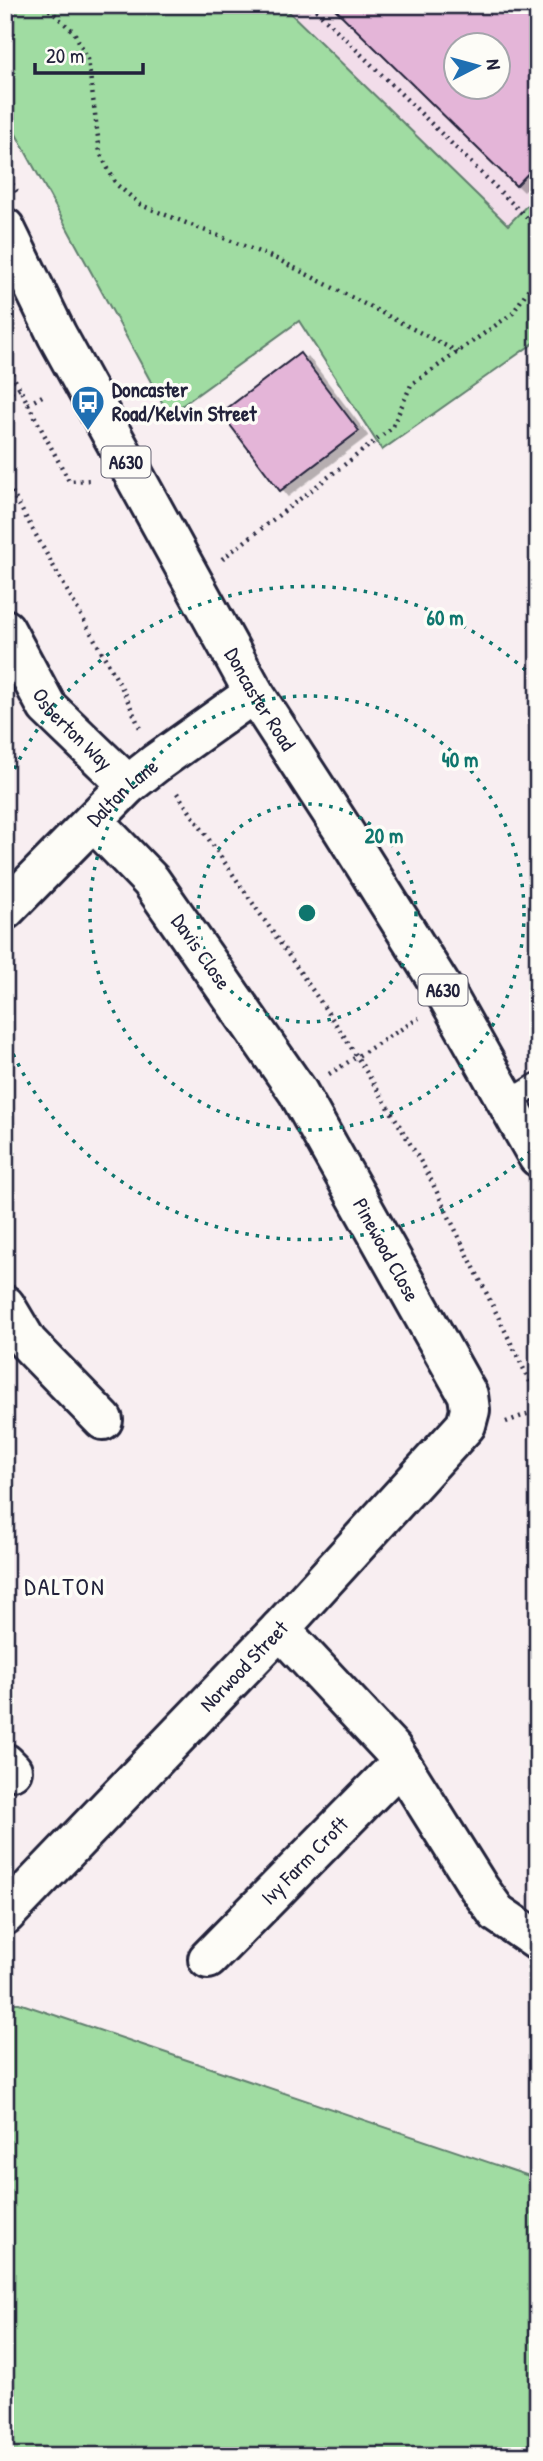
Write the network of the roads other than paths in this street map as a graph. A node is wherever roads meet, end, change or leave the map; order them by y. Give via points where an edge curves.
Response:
1 (5, 228) edge
2 (5, 629) edge
3 (254, 693) junction
4 (142, 774) junction
5 (93, 821) junction
6 (5, 910) edge
7 (298, 1092) joint
8 (523, 1093) edge
9 (538, 1157) edge
10 (5, 1306) edge
11 (470, 1410) joint
12 (103, 1420) dead end
13 (281, 1629) junction
14 (401, 1763) junction
15 (5, 1915) edge
16 (538, 1941) edge
17 (208, 1959) dead end

1 - 3 street, Doncaster Road / A630 via 57,335
2 - 4 street, Osberton Way via 47,707
3 - 4 street, Dalton Lane
3 - 8 street, Doncaster Road / A630 via 449,999
4 - 5 street, Dalton Lane
5 - 6 street, Dalton Lane
5 - 7 street, Davis Close via 151,881
7 - 11 street, Pinewood Close via 468,1395
8 - 9 street, Doncaster Road / A630
10 - 12 street via 27,1342
11 - 13 street, Norwood Street via 466,1425
13 - 14 street
13 - 15 street, Norwood Street
14 - 16 street via 498,1913
14 - 17 street, Ivy Farm Croft

